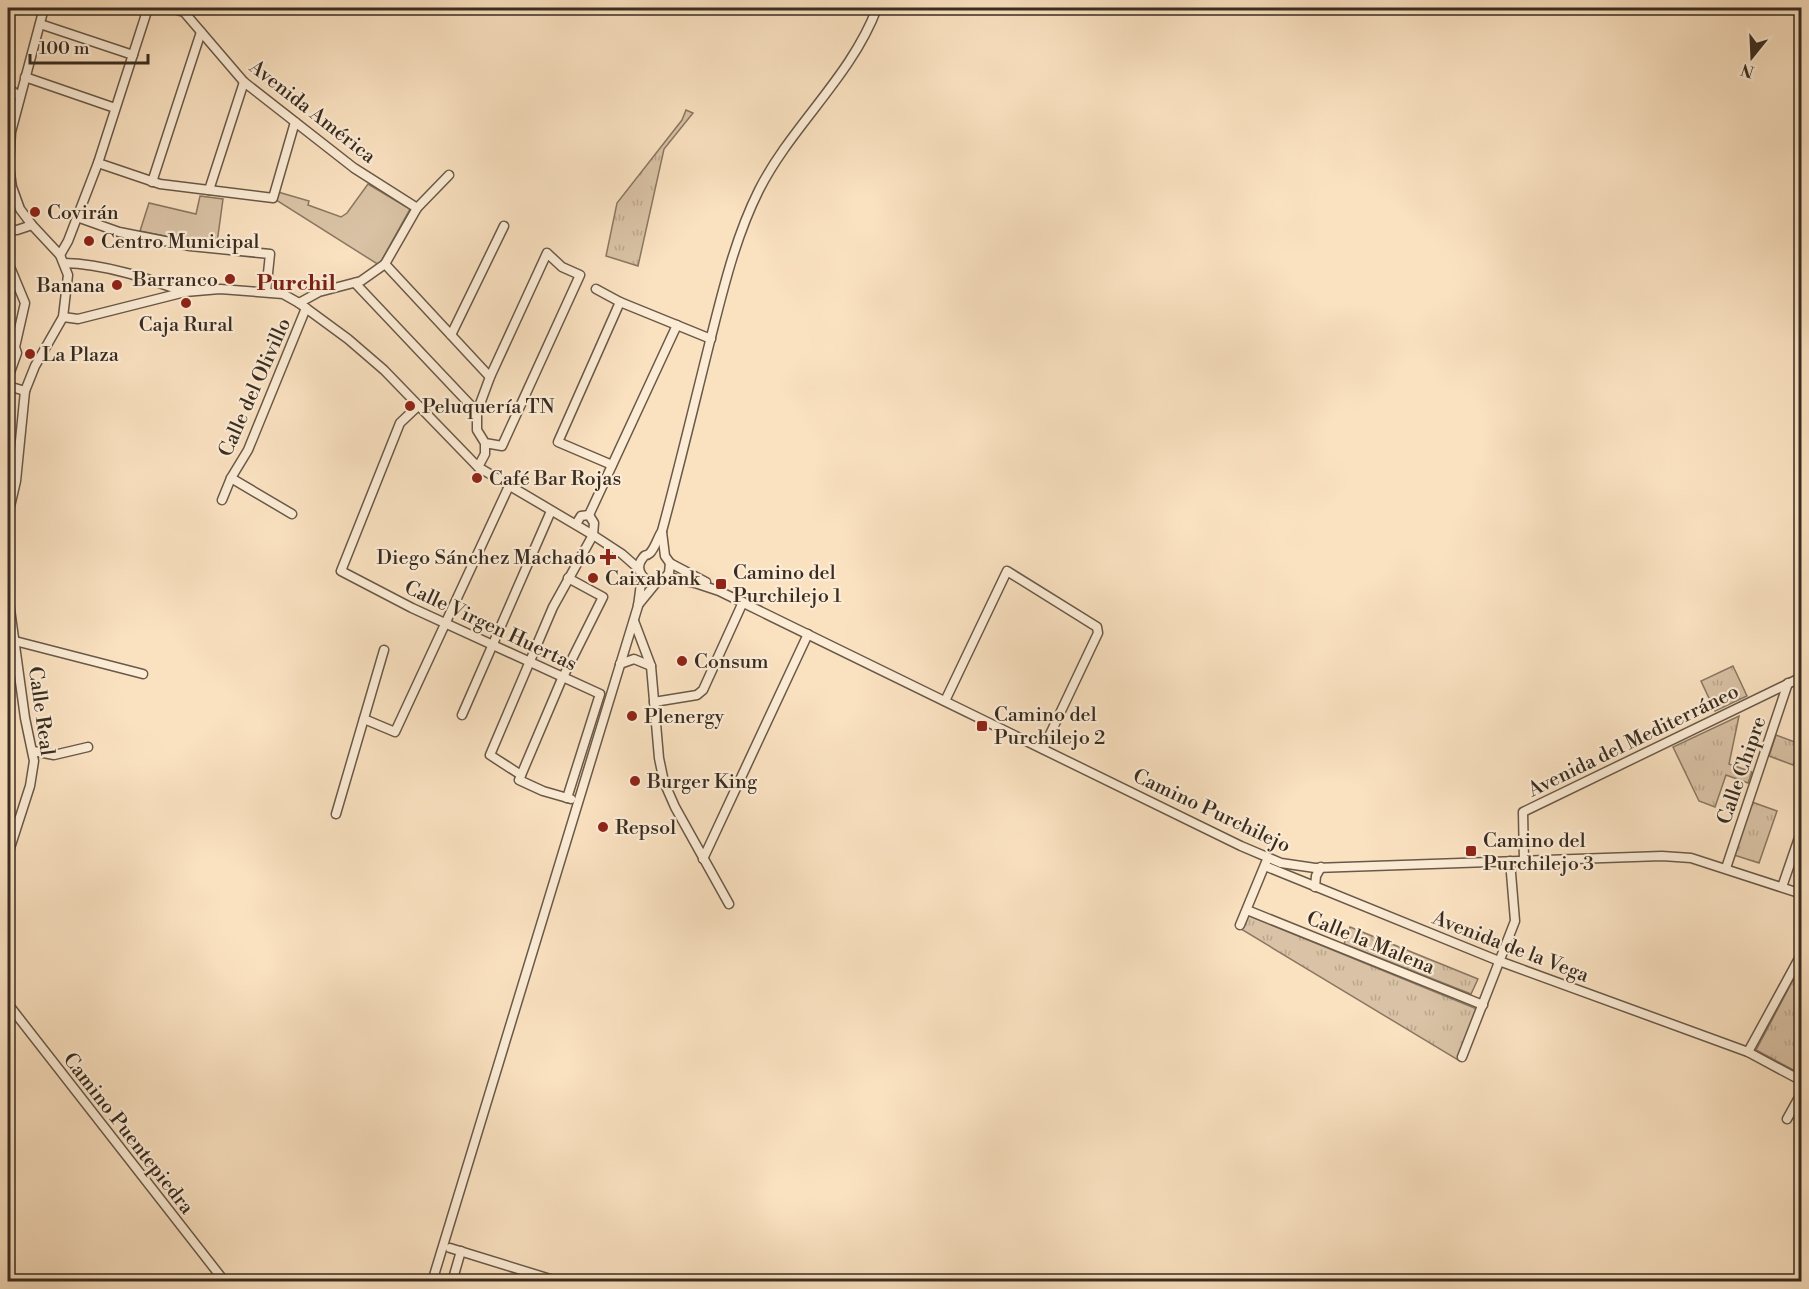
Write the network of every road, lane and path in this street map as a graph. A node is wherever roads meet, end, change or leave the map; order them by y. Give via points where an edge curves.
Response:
1 (44, 8) edge
2 (148, 8) edge
3 (170, 8) edge
4 (878, 8) edge
5 (40, 24) junction
6 (201, 32) junction
7 (133, 55) junction
8 (25, 77) junction
9 (244, 82) junction
10 (8, 88) edge
11 (19, 96) junction
12 (116, 108) junction
13 (295, 122) junction
14 (98, 163) junction
15 (449, 175) dead end
16 (152, 182) junction
17 (10, 187) edge
18 (209, 190) junction
19 (417, 208) junction
20 (77, 217) junction
21 (32, 225) junction
22 (504, 226) dead end
23 (8, 230) edge
24 (62, 259) junction
25 (8, 262) edge
26 (385, 264) junction
27 (355, 283) junction
28 (164, 285) junction
29 (596, 289) dead end
30 (266, 291) junction
31 (185, 292) junction
32 (164, 297) junction
33 (620, 302) junction
34 (303, 305) junction
35 (63, 317) junction
36 (677, 325) junction
37 (451, 335) junction
38 (711, 339) junction
39 (490, 376) junction
40 (8, 378) edge
41 (8, 386) edge
42 (25, 391) junction
43 (418, 406) junction
44 (477, 412) junction
45 (485, 443) junction
46 (612, 465) junction
47 (478, 467) junction
48 (231, 478) junction
49 (509, 486) junction
50 (222, 500) dead end
51 (551, 511) junction
52 (292, 514) dead end
53 (8, 515) edge
54 (589, 515) junction
55 (576, 524) junction
56 (662, 531) junction
57 (593, 535) junction
58 (622, 554) junction
59 (647, 554) junction
60 (668, 560) junction
61 (641, 572) junction
62 (667, 577) junction
63 (568, 578) junction
64 (656, 583) junction
65 (719, 591) junction
66 (8, 599) edge
67 (743, 602) junction
68 (638, 606) junction
69 (634, 620) junction
70 (446, 623) junction
71 (808, 634) junction
72 (15, 641) junction
73 (492, 645) junction
74 (384, 650) dead end
75 (529, 662) junction
76 (620, 664) junction
77 (651, 666) junction
78 (143, 674) dead end
79 (563, 677) junction
80 (1802, 677) edge
81 (1788, 683) junction
82 (945, 701) junction
83 (654, 702) junction
84 (462, 715) dead end
85 (364, 719) junction
86 (88, 747) dead end
87 (1043, 749) junction
88 (33, 752) junction
89 (574, 774) junction
90 (520, 777) junction
91 (586, 778) junction
92 (567, 798) junction
93 (579, 801) junction
94 (336, 814) dead end
95 (1802, 829) edge
96 (703, 859) junction
97 (1510, 861) junction
98 (1524, 861) junction
99 (8, 862) edge
100 (1266, 862) junction
101 (1285, 864) junction
102 (1309, 867) junction
103 (1321, 867) junction
104 (1726, 868) junction
105 (1287, 875) junction
106 (1316, 876) junction
107 (1315, 887) junction
108 (1782, 887) junction
109 (1802, 894) edge
110 (729, 904) dead end
111 (1247, 910) junction
112 (1240, 925) dead end
113 (1802, 953) edge
114 (1499, 961) junction
115 (8, 1004) edge
116 (1482, 1005) junction
117 (1748, 1052) junction
118 (1462, 1057) dead end
119 (1802, 1081) edge
120 (1802, 1092) edge
121 (1786, 1119) dead end
122 (450, 1248) dead end
123 (461, 1251) junction
124 (535, 1278) edge
125 (225, 1281) edge
126 (432, 1281) edge
127 (452, 1281) edge
128 (560, 1281) edge

1 - 5 street
2 - 7 street
3 - 6 street, Avenida América via 184,12
4 - 38 street via 852,58 769,171 735,248
5 - 7 street
5 - 8 street
6 - 9 street, Avenida América
6 - 16 street
7 - 12 street
8 - 11 street
8 - 12 street
9 - 13 street, Avenida América
9 - 18 street
10 - 11 street
11 - 17 street via 11,132
12 - 14 street
13 - 18 street via 273,198
13 - 19 street, Avenida América via 354,168
14 - 16 street
14 - 20 street
15 - 19 street
16 - 18 street
17 - 21 street
19 - 26 street
20 - 24 street
20 - 30 street via 119,232 190,246 270,254
21 - 23 street
21 - 24 street
22 - 37 street
24 - 28 street
24 - 35 street via 68,275
25 - 40 street via 25,303 17,353
26 - 27 street
26 - 37 street
27 - 34 street via 319,292
27 - 44 street
28 - 31 street
28 - 32 street
29 - 33 street
30 - 31 street
30 - 34 street via 283,294
31 - 32 street
32 - 35 street via 78,319
33 - 36 street
33 - 46 street via 558,442
34 - 43 street via 384,370
34 - 48 street, Calle del Olivillo via 248,450
35 - 42 street
36 - 38 street
36 - 46 street
37 - 39 street
38 - 56 street
39 - 44 street
39 - 45 street via 547,253 562,267 580,275 502,446
41 - 42 street
42 - 53 street via 16,481
43 - 47 street
43 - 70 street, Calle Virgen Huertas via 400,423 341,572
44 - 45 street via 477,430
45 - 47 street via 485,454
46 - 54 street
47 - 49 street
48 - 50 street, Calle del Olivillo
48 - 52 street, Calle del Olivillo
49 - 51 street
49 - 70 street
51 - 55 street
51 - 73 street
54 - 55 street via 581,516
54 - 57 street via 594,523
55 - 57 street
56 - 59 street
56 - 60 street
57 - 58 street
57 - 63 street
58 - 59 street
58 - 61 street
59 - 60 street via 660,553
59 - 61 street
60 - 62 street
60 - 65 street, Camino Purchilejo
61 - 64 street via 646,580
61 - 68 street
62 - 64 street
62 - 65 street, Camino Purchilejo
63 - 75 street
63 - 79 street via 603,597
64 - 68 street
65 - 67 street, Camino Purchilejo
66 - 72 street, Calle Real
67 - 71 street, Camino Purchilejo
67 - 83 street via 703,690 697,695
68 - 69 street
69 - 76 street
69 - 77 street
70 - 73 street, Calle Virgen Huertas
70 - 85 street via 395,732
71 - 82 street, Camino Purchilejo
71 - 96 street
72 - 78 street
72 - 88 street, Calle Real
73 - 75 street, Calle Virgen Huertas
73 - 84 street
74 - 85 street
75 - 79 street, Calle Virgen Huertas
75 - 90 street via 490,755
76 - 77 street via 634,659
76 - 91 street
77 - 83 street
79 - 89 street, Calle Virgen Huertas via 600,694
79 - 90 street
80 - 81 street, Avenida del Mediterráneo
81 - 98 street, Avenida del Mediterráneo via 1523,812
81 - 104 street, Calle Chipre
82 - 87 street, Camino Purchilejo
82 - 87 street via 1007,571 1097,627 1098,633
83 - 96 street via 664,783
85 - 94 street
86 - 88 street via 54,755
87 - 100 street, Camino Purchilejo
88 - 99 street, Calle Real via 33,772
89 - 91 street
89 - 92 street
90 - 92 street via 543,791
91 - 93 street
92 - 93 street
93 - 126 street
95 - 108 street
96 - 110 street
97 - 98 street, Camino Purchilejo
97 - 103 street, Camino Purchilejo
97 - 114 street via 1515,921
98 - 104 street, Camino Purchilejo via 1662,856 1691,858
100 - 101 street, Camino Purchilejo
100 - 105 street, Avenida de la Vega
100 - 111 street
101 - 102 street, Camino Purchilejo
101 - 105 street
102 - 103 street, Camino Purchilejo
102 - 106 street
103 - 106 street
104 - 108 street, Camino Purchilejo
105 - 107 street, Avenida de la Vega
106 - 107 street
107 - 114 street, Avenida de la Vega
108 - 109 street, Camino Purchilejo
111 - 112 street
111 - 116 street, Calle la Malena
113 - 117 street
114 - 116 street
114 - 117 street, Avenida de la Vega
115 - 125 street, Camino Puentepiedra
116 - 118 street
117 - 119 street, Avenida de la Vega
120 - 121 street
122 - 123 street
123 - 124 street
123 - 127 street
124 - 128 street

